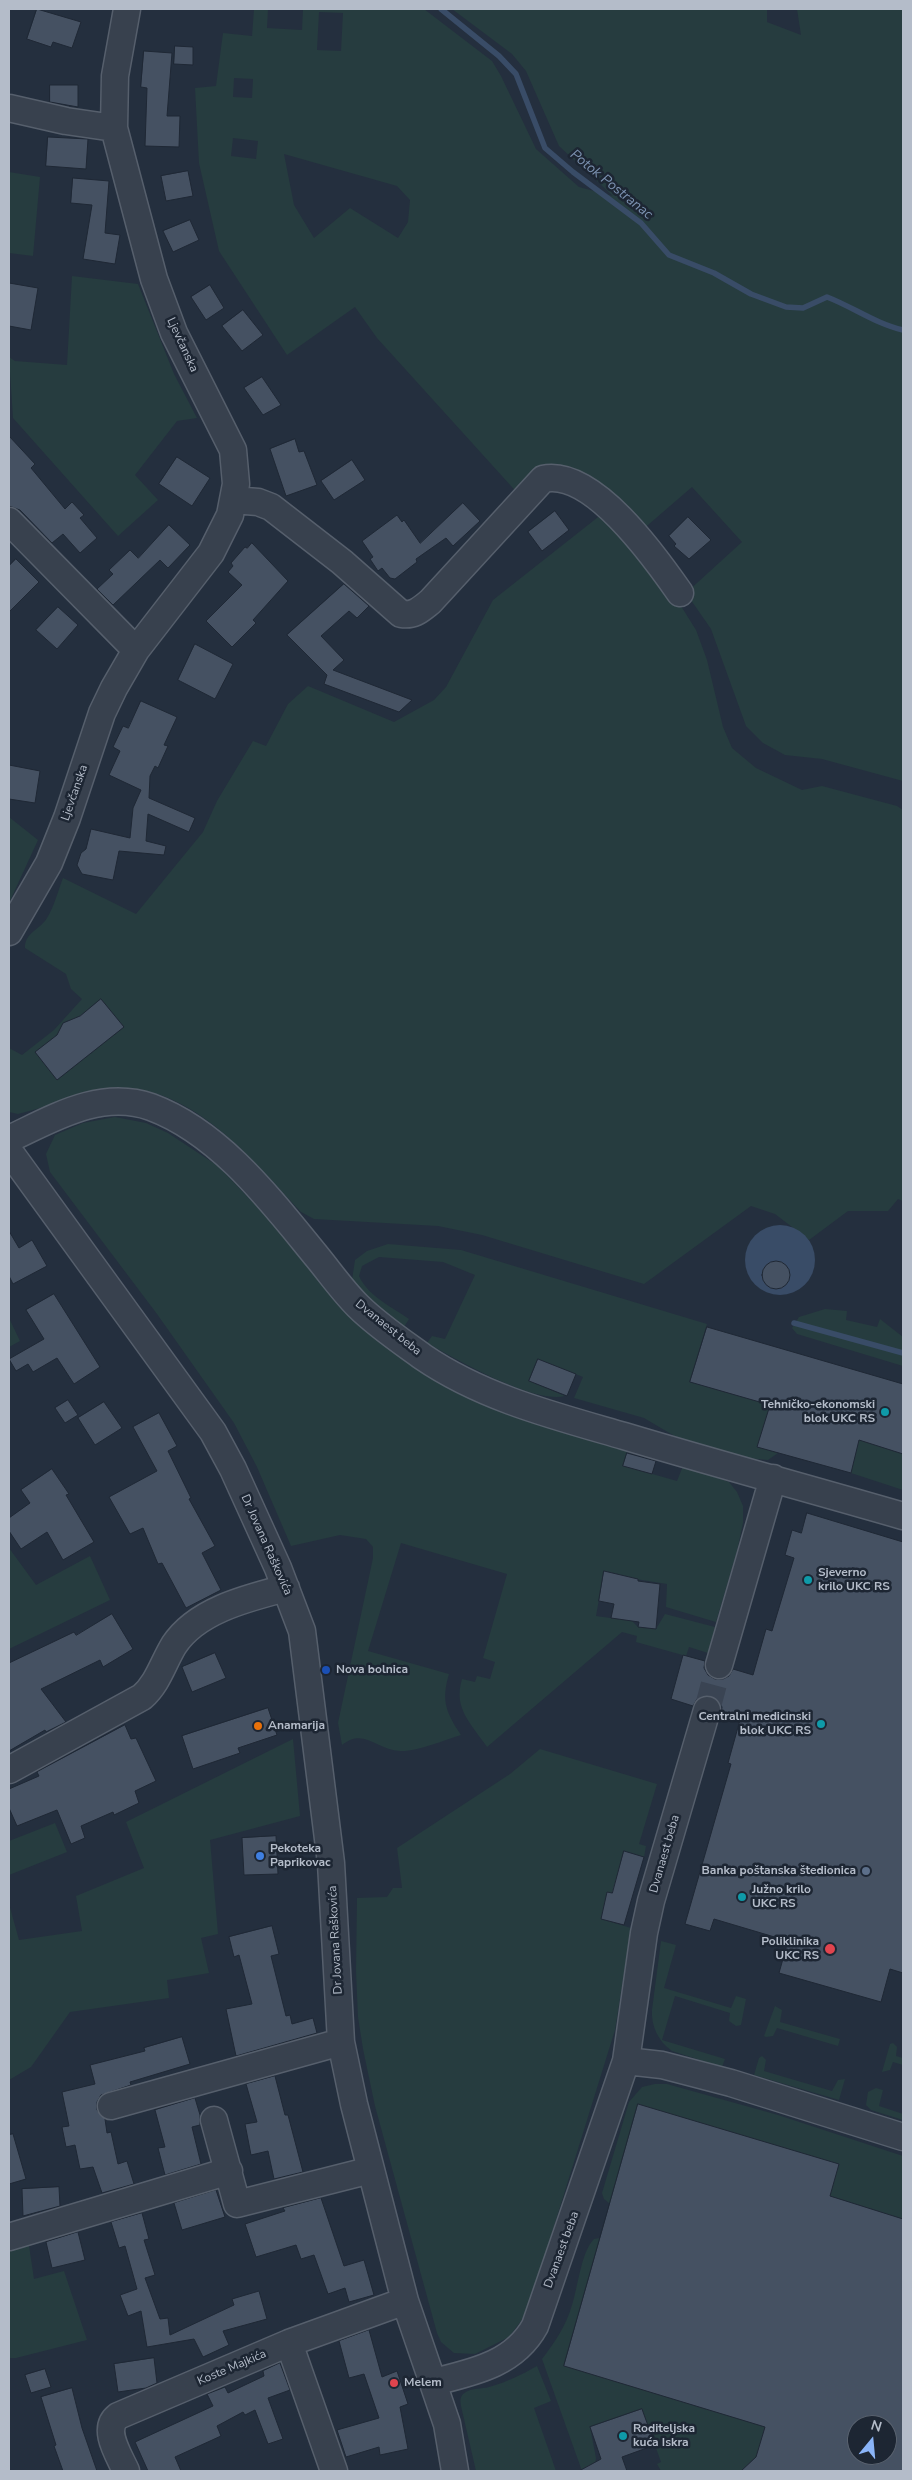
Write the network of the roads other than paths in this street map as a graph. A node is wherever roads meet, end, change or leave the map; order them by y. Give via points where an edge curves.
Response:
1 (127, 9) edge
2 (9, 108) edge
3 (114, 128) junction
4 (234, 500) junction
5 (12, 532) edge
6 (680, 593) dead end
7 (136, 650) junction
8 (9, 932) edge
9 (9, 1139) edge
10 (9, 1152) edge
11 (773, 1478) junction
12 (903, 1516) edge
13 (286, 1588) junction
14 (719, 1665) tunnel mouth
15 (706, 1710) tunnel mouth
16 (9, 1770) edge
17 (341, 2042) junction
18 (626, 2061) junction
19 (112, 2106) dead end
20 (214, 2120) dead end
21 (903, 2137) edge
22 (370, 2170) junction
23 (229, 2171) junction
24 (9, 2237) edge
25 (405, 2301) junction
26 (290, 2343) junction
27 (434, 2382) junction
28 (126, 2471) edge
29 (334, 2471) edge
30 (456, 2471) edge

1 - 3 street, Ljevčanska via 115,76
2 - 3 street
3 - 4 street, Ljevčanska via 154,279 174,333 233,450 236,467
4 - 6 street via 271,507 342,562 401,614 408,615 430,602 539,482 554,476 568,479 618,517 649,549
4 - 7 street, Ljevčanska via 211,553
5 - 7 street
7 - 8 street, Ljevčanska via 102,713 49,864
9 - 11 street, Dvanaest beba via 54,1116 102,1103 134,1103 156,1110 181,1122 218,1148 253,1182 358,1307 454,1376 550,1414
10 - 13 street, Dr Jovana Raškovića via 213,1432
11 - 12 street, Dvanaest beba
11 - 14 street
13 - 16 street via 227,1607 197,1622 184,1631 151,1689 142,1697
13 - 17 street, Dr Jovana Raškovića via 302,1631 325,1809 335,1912
15 - 18 street, Dvanaest beba via 651,1901
17 - 19 street
17 - 22 street, Dr Jovana Raškovića
18 - 21 street via 662,2064
18 - 27 street, Dvanaest beba via 535,2326 527,2340 492,2365
20 - 23 street
22 - 23 street via 238,2204
22 - 25 street, Dr Jovana Raškovića
23 - 24 street
25 - 26 street, Koste Majkića
25 - 27 street, Dr Jovana Raškovića
26 - 28 street, Koste Majkića via 118,2416 111,2423 110,2431
26 - 29 street
27 - 30 street, Dr Jovana Raškovića via 447,2424

